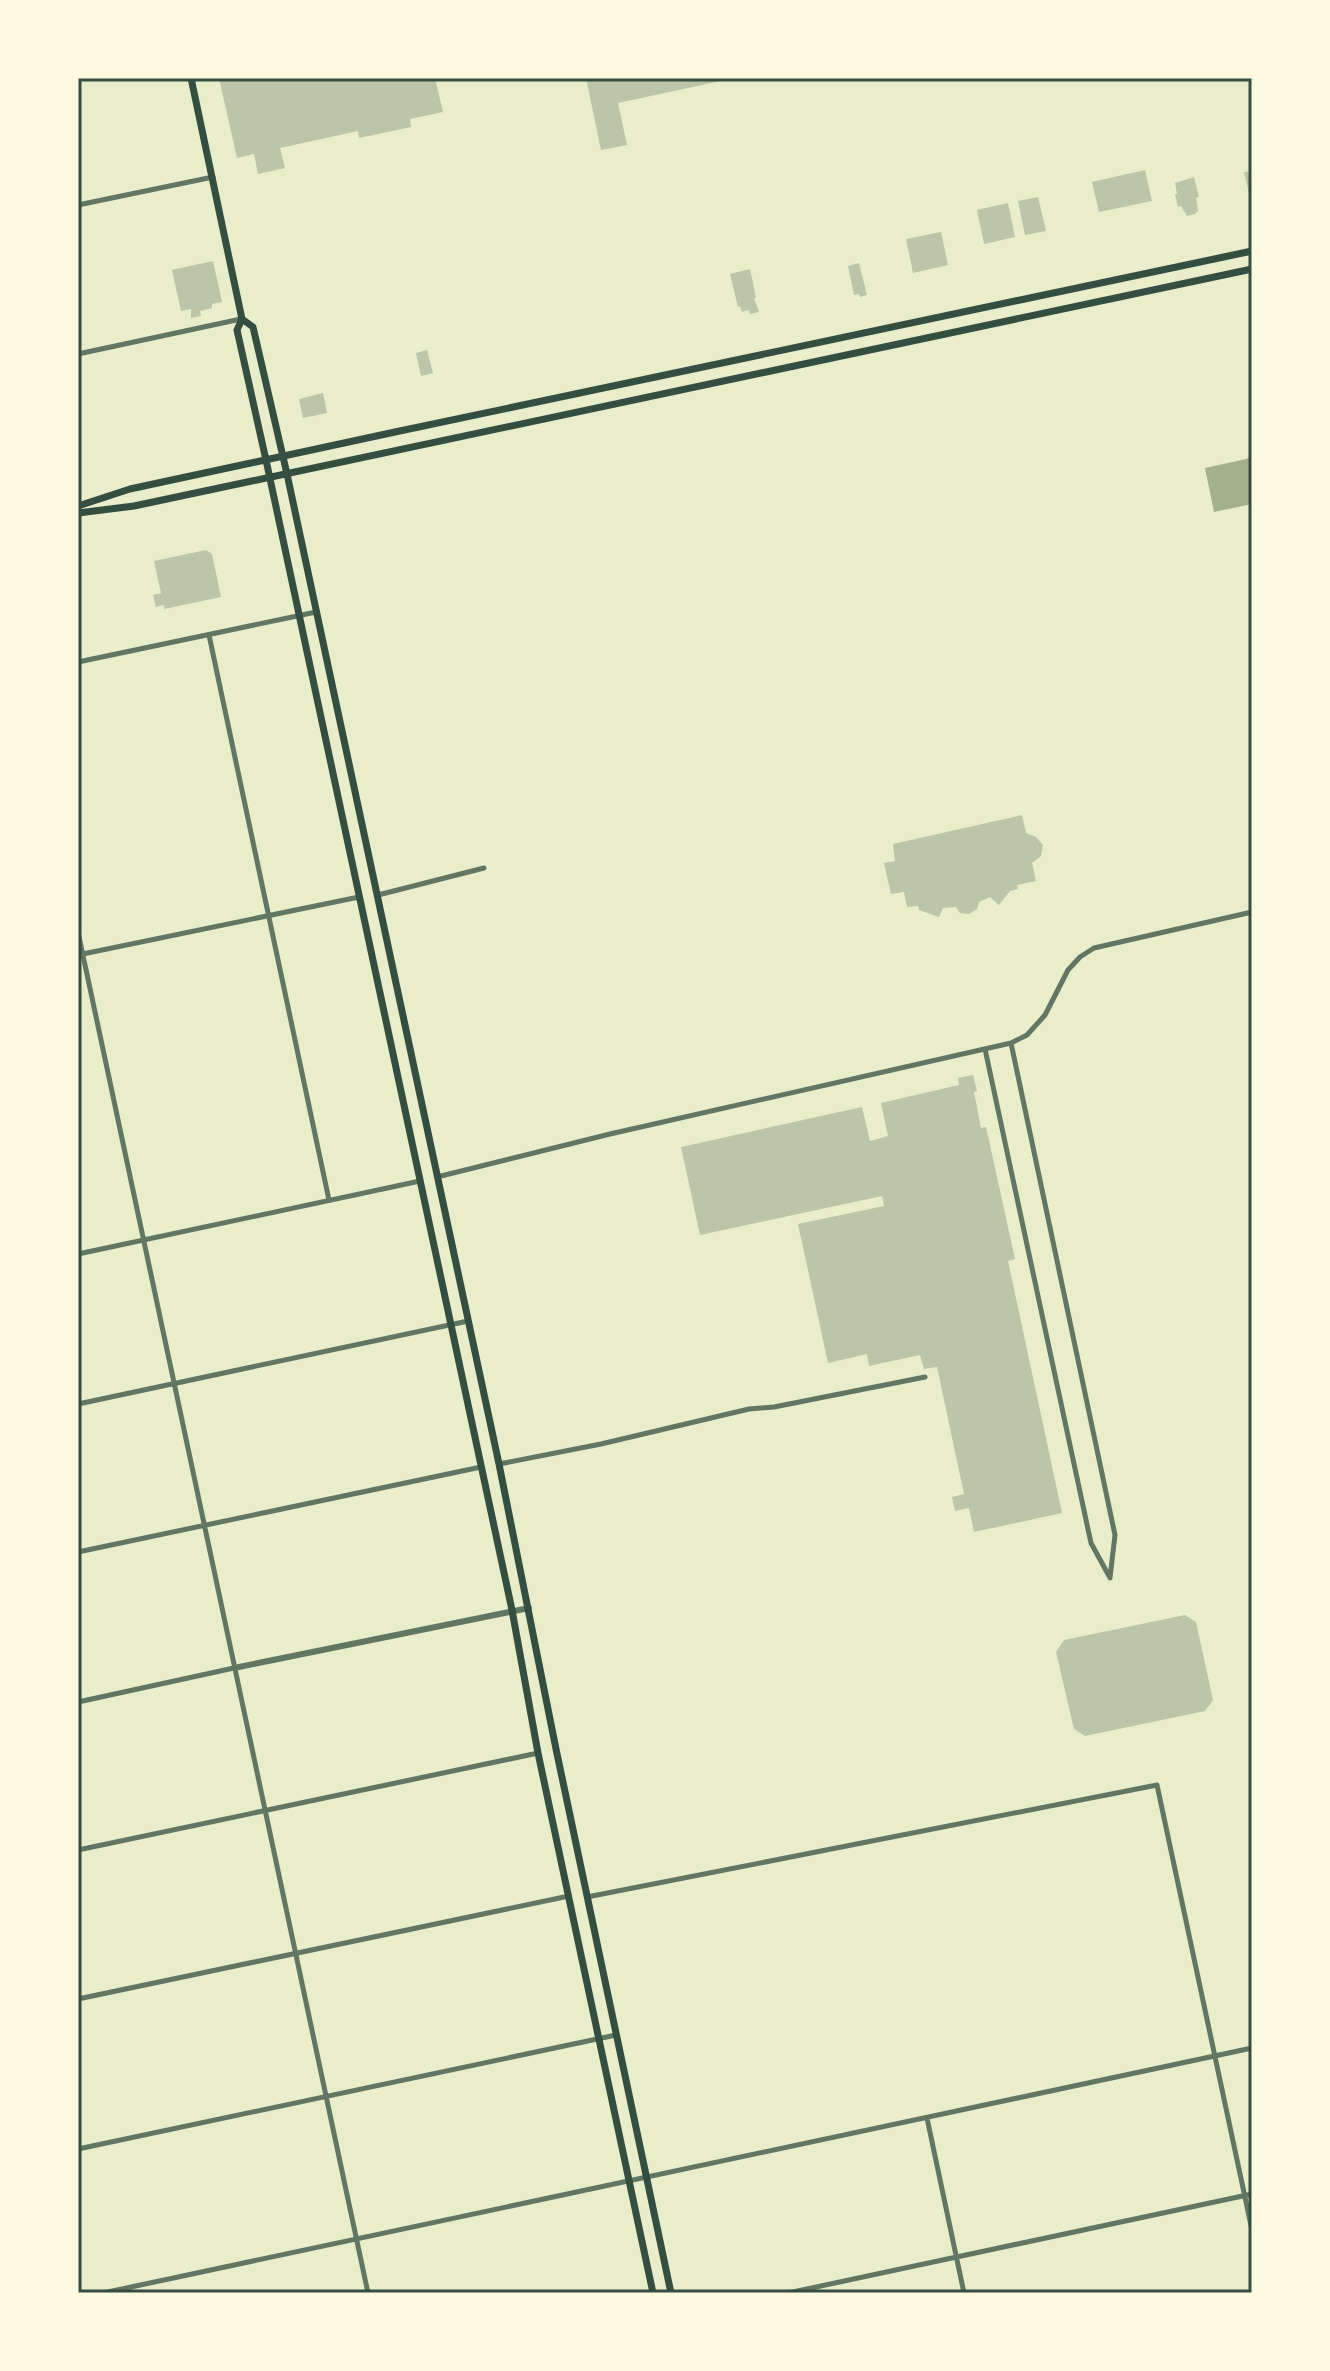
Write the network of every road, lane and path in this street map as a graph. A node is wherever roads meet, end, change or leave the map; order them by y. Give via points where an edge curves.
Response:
1 (191, 78) edge
2 (213, 177) junction
3 (78, 205) edge
4 (1252, 251) edge
5 (1252, 269) edge
6 (1069, 289) junction
7 (1072, 307) junction
8 (941, 317) junction
9 (242, 319) junction
10 (944, 334) junction
11 (843, 337) junction
12 (78, 354) edge
13 (847, 355) junction
14 (718, 363) junction
15 (722, 382) junction
16 (501, 409) junction
17 (506, 428) junction
18 (283, 456) junction
19 (266, 460) junction
20 (287, 474) junction
21 (270, 477) junction
22 (130, 489) junction
23 (78, 506) edge
24 (134, 506) junction
25 (78, 513) edge
26 (316, 612) junction
27 (299, 616) junction
28 (209, 635) junction
29 (78, 662) edge
30 (484, 868) dead end
31 (377, 895) junction
32 (359, 897) junction
33 (1252, 912) edge
34 (268, 915) junction
35 (78, 932) edge
36 (80, 954) edge
37 (1011, 1043) junction
38 (985, 1049) junction
39 (437, 1177) junction
40 (420, 1181) junction
41 (329, 1200) junction
42 (143, 1240) junction
43 (78, 1254) edge
44 (468, 1321) junction
45 (451, 1325) junction
46 (925, 1377) dead end
47 (173, 1384) junction
48 (78, 1404) edge
49 (499, 1464) junction
50 (481, 1467) junction
51 (204, 1526) junction
52 (78, 1552) edge
53 (529, 1608) junction
54 (512, 1610) junction
55 (234, 1668) junction
56 (78, 1702) edge
57 (556, 1749) junction
58 (538, 1753) junction
59 (265, 1811) junction
60 (78, 1850) edge
61 (569, 1896) junction
62 (587, 1897) junction
63 (295, 1954) junction
64 (78, 1999) edge
65 (616, 2035) junction
66 (599, 2038) junction
67 (1252, 2048) edge
68 (1214, 2056) junction
69 (326, 2096) junction
70 (927, 2118) junction
71 (78, 2149) edge
72 (647, 2177) junction
73 (629, 2181) junction
74 (1252, 2194) edge
75 (1245, 2196) junction
76 (1252, 2230) edge
77 (356, 2239) junction
78 (956, 2257) junction
79 (103, 2293) edge
80 (368, 2293) edge
81 (653, 2293) edge
82 (671, 2293) edge
83 (788, 2293) edge
84 (964, 2293) edge

1 - 2 main road
2 - 3 street
2 - 9 main road
4 - 6 main road
5 - 7 main road
6 - 7 main road
6 - 8 main road
7 - 10 main road
8 - 10 main road
8 - 11 main road
9 - 12 street
9 - 18 main road via 253,327
9 - 19 main road via 237,330
10 - 13 main road
11 - 13 main road
11 - 14 main road
13 - 15 main road
14 - 15 main road
14 - 16 main road
15 - 17 main road
16 - 17 main road
16 - 18 main road
17 - 20 main road
18 - 19 main road
18 - 20 main road
19 - 21 main road
19 - 22 main road
20 - 21 main road
20 - 26 main road
21 - 24 main road
21 - 27 main road
22 - 23 main road
22 - 24 main road
24 - 25 main road
26 - 27 street
26 - 31 main road
27 - 28 street
27 - 32 main road
28 - 29 street
28 - 34 street
30 - 31 street
31 - 32 main road
31 - 39 main road
32 - 34 street
32 - 40 main road
33 - 37 street via 1094,948 1068,970 1045,1015
34 - 36 street
34 - 41 street
35 - 36 street
36 - 42 street
37 - 38 street
37 - 38 street via 1115,1535 1110,1578 1091,1543
38 - 39 street
39 - 40 main road
39 - 44 main road
40 - 41 street
40 - 45 main road
41 - 42 street
42 - 43 street
42 - 47 street
44 - 45 street
44 - 49 main road
45 - 47 street
45 - 50 main road
46 - 49 street
47 - 48 street
47 - 51 street
49 - 50 main road
49 - 53 main road
50 - 51 street
50 - 54 main road
51 - 52 street
51 - 55 street
53 - 54 street
53 - 57 main road
54 - 55 street
54 - 58 main road
55 - 56 street
55 - 59 street
57 - 58 main road
57 - 62 main road
58 - 59 street
58 - 61 main road
59 - 60 street
59 - 63 street
61 - 62 main road
61 - 63 street
61 - 66 main road
62 - 65 main road
62 - 68 street via 1157,1785
63 - 64 street
63 - 69 street
65 - 66 street
65 - 72 main road
66 - 69 street
66 - 73 main road
67 - 68 street
68 - 70 street
68 - 75 street
69 - 71 street
69 - 77 street
70 - 72 street
70 - 78 street
72 - 73 street
72 - 82 main road
73 - 77 street
73 - 81 main road
74 - 75 street
75 - 76 street
75 - 78 street
77 - 79 street
77 - 80 street
78 - 83 street
78 - 84 street

